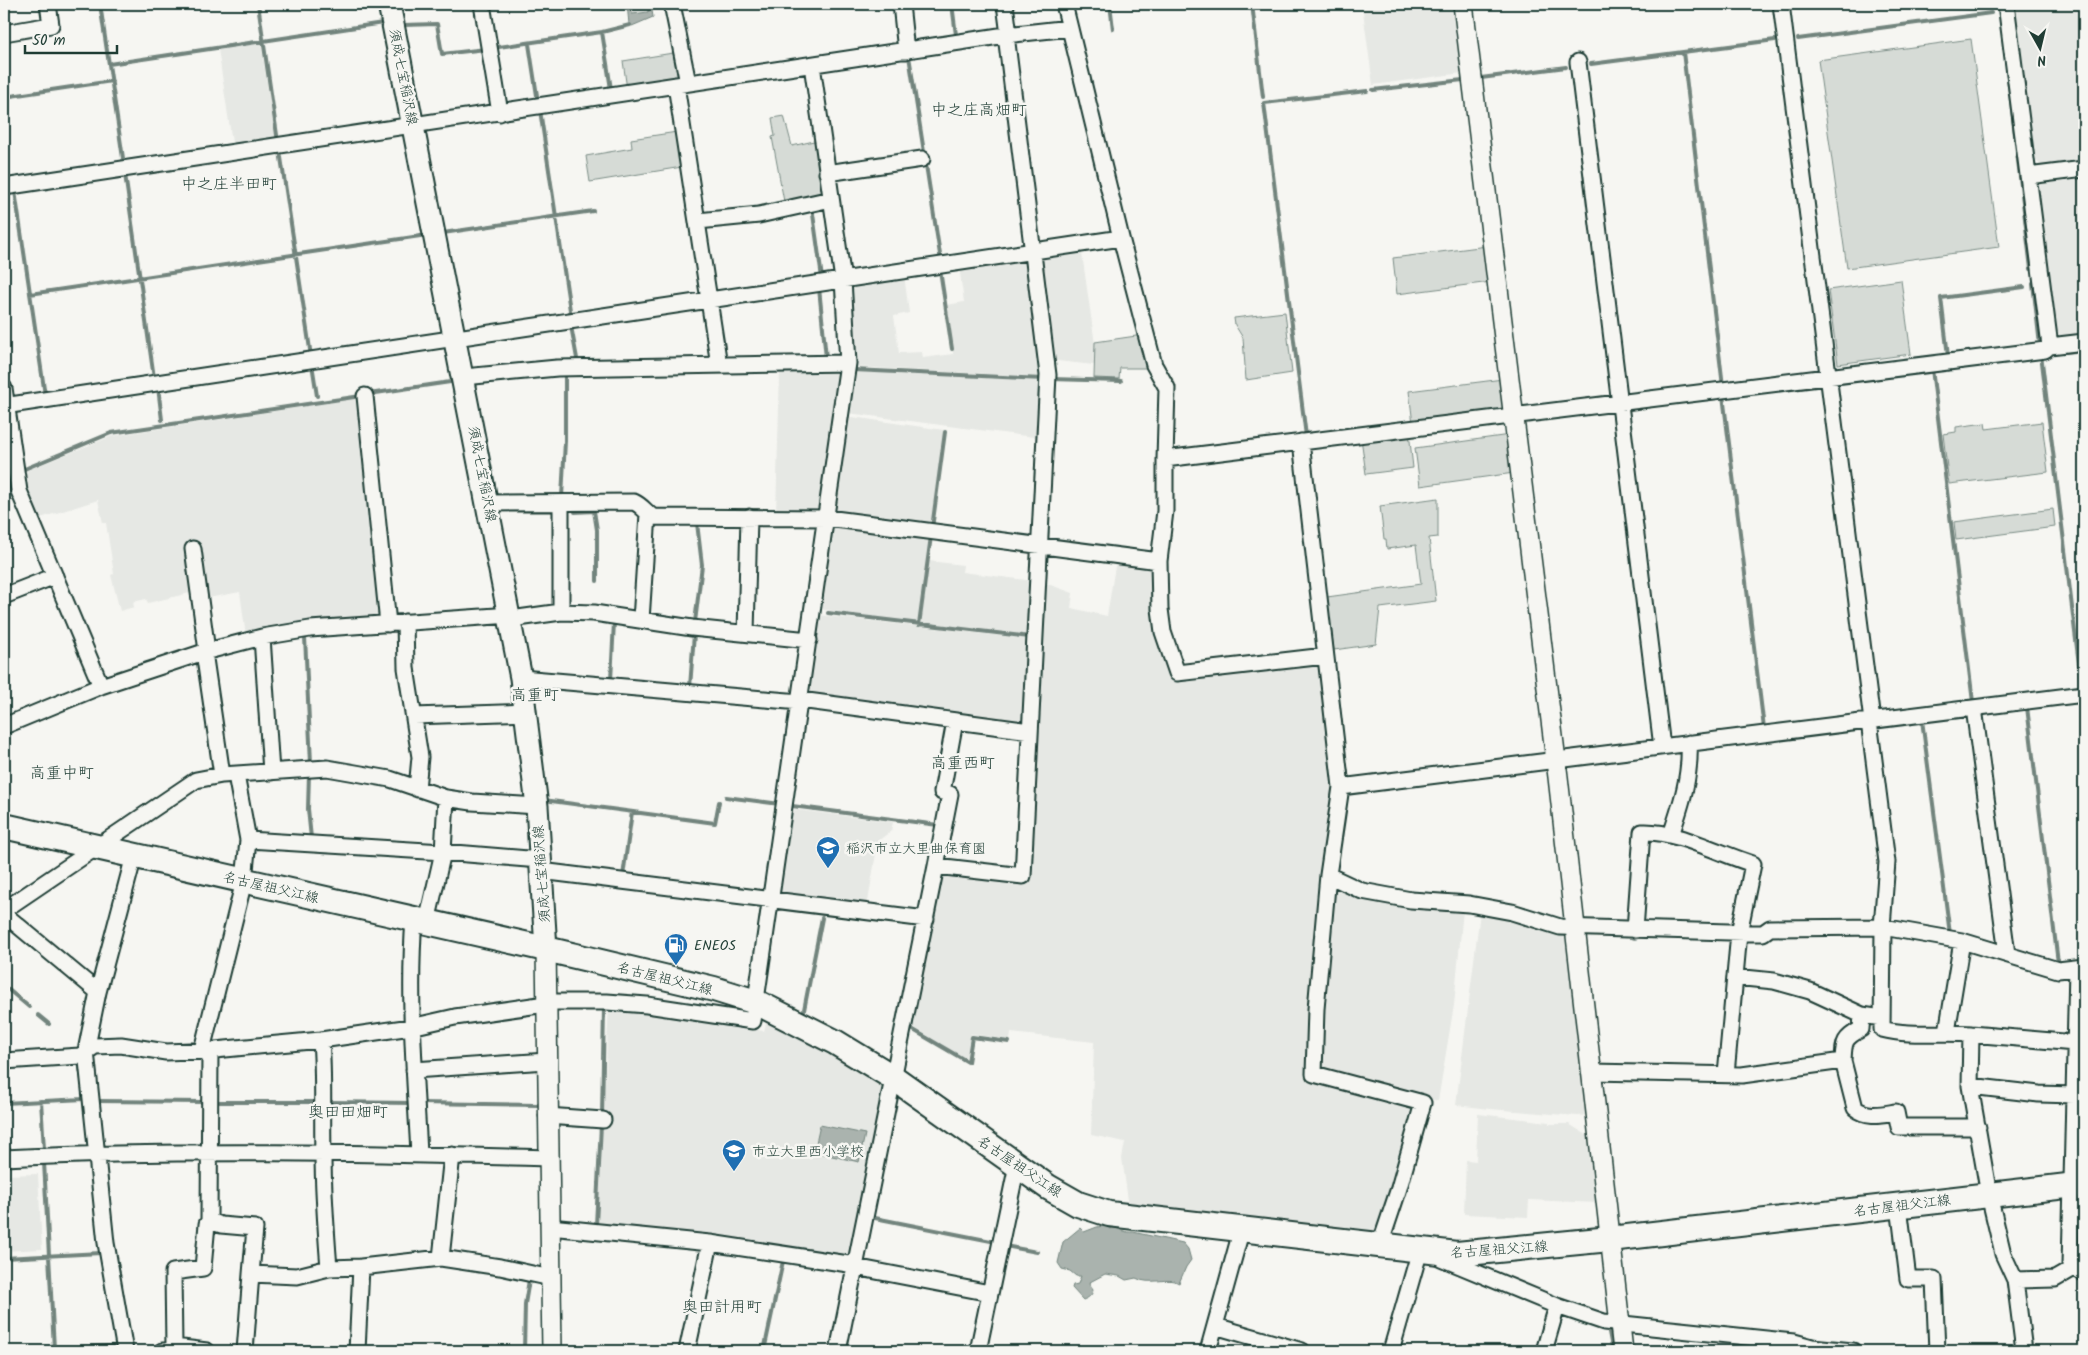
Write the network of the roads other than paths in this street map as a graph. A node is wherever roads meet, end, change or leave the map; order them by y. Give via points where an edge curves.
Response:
1 (48, 4) edge
2 (389, 4) edge
3 (482, 4) edge
4 (672, 4) edge
5 (901, 4) edge
6 (1005, 4) edge
7 (1064, 4) edge
8 (1463, 4) edge
9 (1781, 4) edge
10 (2006, 4) edge
11 (1070, 28) junction
12 (4, 33) edge
13 (1007, 35) junction
14 (906, 51) junction
15 (1578, 62) dead end
16 (812, 65) junction
17 (682, 84) junction
18 (500, 112) junction
19 (414, 126) junction
20 (922, 159) dead end
21 (2084, 168) edge
22 (828, 173) junction
23 (2028, 176) junction
24 (4, 187) edge
25 (831, 199) junction
26 (698, 221) junction
27 (1121, 238) junction
28 (1032, 252) junction
29 (843, 280) junction
30 (710, 299) junction
31 (456, 339) junction
32 (2084, 342) edge
33 (2050, 346) junction
34 (848, 363) junction
35 (719, 365) junction
36 (464, 377) junction
37 (1827, 377) junction
38 (4, 388) edge
39 (365, 396) dead end
40 (1620, 402) junction
41 (5, 406) edge
42 (1514, 416) junction
43 (1301, 442) junction
44 (1165, 460) junction
45 (489, 503) junction
46 (561, 503) junction
47 (648, 514) junction
48 (749, 517) junction
49 (827, 518) junction
50 (1040, 547) junction
51 (193, 549) dead end
52 (1159, 561) junction
53 (55, 576) junction
54 (4, 596) edge
55 (561, 612) junction
56 (511, 617) junction
57 (641, 620) junction
58 (405, 622) junction
59 (388, 624) junction
60 (746, 634) junction
61 (262, 637) junction
62 (809, 640) junction
63 (206, 651) junction
64 (1325, 656) junction
65 (522, 678) junction
66 (101, 686) junction
67 (2084, 694) edge
68 (800, 701) junction
69 (1974, 708) junction
70 (527, 712) junction
71 (414, 716) junction
72 (955, 720) junction
73 (1870, 721) junction
74 (4, 726) edge
75 (1030, 730) junction
76 (1688, 743) junction
77 (1662, 747) junction
78 (1556, 760) junction
79 (271, 772) junction
80 (229, 775) junction
81 (1341, 787) junction
82 (417, 789) junction
83 (446, 798) junction
84 (537, 806) junction
85 (4, 826) edge
86 (1672, 835) junction
87 (248, 840) junction
88 (95, 847) junction
89 (443, 852) junction
90 (134, 856) junction
91 (540, 866) junction
92 (936, 866) junction
93 (1328, 875) junction
94 (244, 881) junction
95 (770, 900) junction
96 (5, 909) edge
97 (421, 920) junction
98 (926, 920) junction
99 (1575, 927) junction
100 (1883, 927) junction
101 (1636, 930) junction
102 (1739, 932) junction
103 (1962, 941) junction
104 (546, 949) junction
105 (2006, 954) junction
106 (2081, 967) edge
107 (1735, 977) junction
108 (98, 992) junction
109 (756, 1002) junction
110 (546, 1003) junction
111 (1862, 1015) junction
112 (1882, 1018) junction
113 (411, 1027) junction
114 (1947, 1032) junction
115 (1971, 1034) junction
116 (321, 1040) junction
117 (2075, 1043) junction
118 (206, 1050) junction
119 (86, 1051) junction
120 (4, 1060) edge
121 (547, 1061) junction
122 (1843, 1061) junction
123 (414, 1070) junction
124 (1591, 1072) junction
125 (1726, 1074) junction
126 (894, 1078) junction
127 (1970, 1086) junction
128 (2074, 1095) junction
129 (548, 1116) junction
130 (603, 1120) dead end
131 (1978, 1127) junction
132 (209, 1152) junction
133 (322, 1153) junction
134 (96, 1154) junction
135 (419, 1154) junction
136 (452, 1155) junction
137 (4, 1158) edge
138 (548, 1158) junction
139 (1017, 1165) junction
140 (2078, 1185) edge
141 (1989, 1195) junction
142 (1899, 1206) junction
143 (209, 1221) junction
144 (550, 1227) junction
145 (1242, 1228) junction
146 (1610, 1239) junction
147 (710, 1243) junction
148 (1380, 1245) junction
149 (1422, 1250) junction
150 (441, 1258) junction
151 (855, 1266) junction
152 (361, 1267) junction
153 (329, 1268) junction
154 (2079, 1270) edge
155 (251, 1274) junction
156 (551, 1278) junction
157 (2015, 1280) junction
158 (990, 1292) junction
159 (1558, 1306) junction
160 (1618, 1325) junction
161 (1215, 1326) junction
162 (1750, 1345) edge
163 (168, 1349) edge
164 (125, 1351) edge
165 (207, 1351) edge
166 (245, 1351) edge
167 (357, 1351) edge
168 (552, 1351) edge
169 (687, 1351) edge
170 (838, 1351) edge
171 (978, 1351) edge
172 (1208, 1351) edge
173 (1302, 1351) edge
174 (1391, 1351) edge
175 (1544, 1351) edge
176 (1623, 1351) edge
177 (1853, 1351) edge
178 (1937, 1351) edge
179 (2024, 1351) edge

1 - 12 street via 52,26
2 - 19 main road, 須成七宝稲沢線
3 - 18 street
4 - 17 street
5 - 14 street
6 - 13 street
7 - 11 street
8 - 42 street
9 - 37 street
10 - 23 street
11 - 13 street
11 - 27 street
13 - 14 street
13 - 28 street
14 - 16 street
15 - 40 street
16 - 17 street
16 - 22 street
17 - 18 street
17 - 26 street
18 - 19 street
19 - 24 street
19 - 31 main road, 須成七宝稲沢線
20 - 22 street
21 - 23 street
22 - 25 street
23 - 33 street
25 - 26 street via 759,215
25 - 29 street
26 - 30 street
27 - 28 street
27 - 44 street via 1154,365 1167,388
28 - 29 street
28 - 50 street via 1048,375
29 - 30 street
29 - 34 street
30 - 31 street
30 - 35 street
31 - 36 main road, 須成七宝稲沢線
31 - 41 street
32 - 33 street
33 - 37 street via 2045,350
34 - 35 street
34 - 49 street
35 - 36 street via 556,368
36 - 45 main road, 須成七宝稲沢線
37 - 40 street
37 - 73 street
38 - 41 street
39 - 59 street
40 - 42 street
40 - 77 street
41 - 53 street via 19,491
42 - 43 street
42 - 78 street
43 - 44 street
43 - 64 street
44 - 52 street via 1165,511
45 - 46 street
45 - 56 main road, 須成七宝稲沢線
46 - 47 street via 634,502 643,506
46 - 55 street
47 - 48 street via 653,517
47 - 57 street
48 - 49 street
48 - 60 street
49 - 50 street
49 - 62 street
50 - 52 street
50 - 75 street
51 - 63 street
52 - 64 street via 1163,632 1177,672
53 - 54 street
53 - 66 street
55 - 56 street
55 - 57 street
56 - 58 street
56 - 65 main road, 須成七宝稲沢線
57 - 60 street
58 - 59 street
58 - 71 street via 406,668
59 - 61 street via 310,629
60 - 62 street
61 - 63 street
61 - 79 street
62 - 68 street
63 - 66 street
63 - 80 street
64 - 81 street
65 - 68 street
65 - 70 main road, 須成七宝稲沢線
66 - 74 street
67 - 69 street
68 - 72 street
68 - 95 street
69 - 73 street
69 - 105 street
70 - 71 street
70 - 84 main road, 須成七宝稲沢線
71 - 82 street via 420,757
72 - 75 street
72 - 92 street via 942,792 950,794
73 - 76 street
73 - 100 street via 1887,862
75 - 92 street via 1023,876
76 - 77 street
76 - 86 street via 1687,785
77 - 78 street
78 - 81 street
78 - 99 street
79 - 80 street
79 - 82 street via 327,768 390,778
80 - 87 street
80 - 88 street via 196,780
81 - 93 street
82 - 83 street
83 - 84 street
83 - 89 street
84 - 91 main road, 須成七宝稲沢線
85 - 88 main road, 名古屋祖父江線
86 - 101 street via 1642,832
86 - 102 street via 1753,864
87 - 89 street
87 - 94 street
88 - 90 main road, 名古屋祖父江線
88 - 96 street
89 - 91 street
89 - 97 street
90 - 94 main road, 名古屋祖父江線
90 - 108 street
91 - 95 street
91 - 104 main road, 須成七宝稲沢線
92 - 98 street
93 - 99 street via 1362,891 1411,900 1469,904 1512,912 1560,927
93 - 148 street via 1316,1009 1314,1074 1423,1103
94 - 97 main road, 名古屋祖父江線
94 - 118 street
95 - 98 street
95 - 109 street
96 - 108 street
97 - 104 main road, 名古屋祖父江線
97 - 113 street via 410,967
98 - 126 street
99 - 101 street
99 - 124 street
100 - 102 street via 1770,928 1764,933
100 - 103 street
100 - 112 street
101 - 102 street
102 - 107 street
103 - 105 street
103 - 114 street
104 - 109 main road, 名古屋祖父江線
104 - 110 street
105 - 106 street via 2058,970
106 - 117 street
107 - 111 street via 1774,981 1810,992
107 - 125 street
108 - 119 street
109 - 110 street via 753,1021 646,1005
109 - 126 main road, 名古屋祖父江線 via 835,1042
110 - 113 street via 455,1016
110 - 121 street
111 - 112 street
111 - 122 street via 1861,1029 1848,1036 1844,1043
112 - 114 street via 1882,1028 1900,1034
113 - 116 street
113 - 123 street
114 - 115 street
115 - 117 street
115 - 127 street
116 - 118 street
116 - 133 street via 324,1077
117 - 128 street
118 - 119 street via 166,1052 121,1045 95,1046
118 - 132 street
119 - 120 street via 80,1056
119 - 134 street
121 - 123 street
121 - 129 street
122 - 125 street via 1742,1075
122 - 131 street via 1855,1108 1860,1112 1875,1115 1896,1112 1899,1127
123 - 135 street
124 - 125 street
124 - 146 street
126 - 139 main road, 名古屋祖父江線
126 - 151 street
127 - 128 street
127 - 131 street
128 - 140 street
129 - 130 street
129 - 138 street
131 - 141 street
132 - 133 street
132 - 134 street
132 - 143 street
133 - 135 street
133 - 153 street
134 - 137 street
134 - 164 street via 106,1244
135 - 136 street
136 - 138 street
136 - 150 street
138 - 144 street
139 - 145 main road, 名古屋祖父江線 via 1048,1187 1094,1210 1149,1220
139 - 158 street
140 - 141 main road, 名古屋祖父江線
140 - 154 street via 2070,1266
141 - 142 main road, 名古屋祖父江線
141 - 157 street via 2004,1254
142 - 146 main road, 名古屋祖父江線
142 - 178 street via 1908,1279 1934,1279
143 - 155 street via 255,1228
143 - 163 street via 204,1268 173,1272
144 - 147 street
144 - 156 street
145 - 148 main road, 名古屋祖父江線
145 - 161 street
146 - 149 main road, 名古屋祖父江線 via 1465,1253
146 - 160 street
147 - 151 street
147 - 169 street
148 - 149 main road, 名古屋祖父江線
149 - 159 street
149 - 174 street
150 - 152 street
150 - 156 street
151 - 158 street
151 - 170 street
152 - 153 street
152 - 167 street
153 - 155 street via 297,1276
154 - 157 street via 2055,1279
155 - 166 street
156 - 168 street
157 - 179 street
158 - 171 street
159 - 160 street
159 - 175 street
160 - 162 street
160 - 176 street
161 - 172 street
161 - 173 street
162 - 177 street via 1794,1342
163 - 165 street

